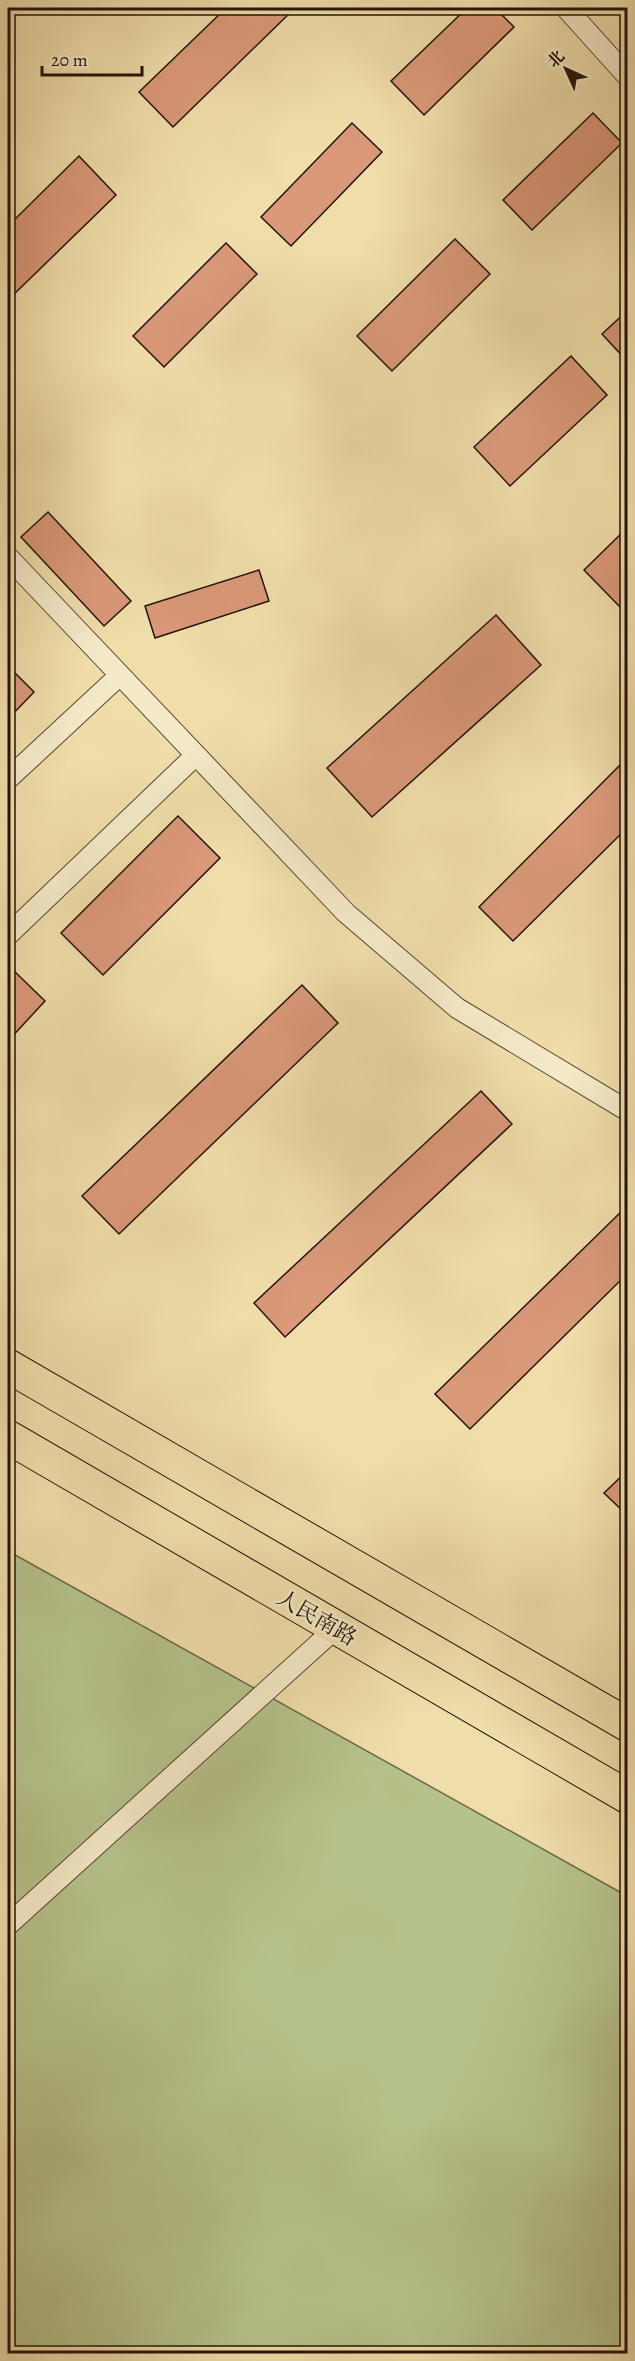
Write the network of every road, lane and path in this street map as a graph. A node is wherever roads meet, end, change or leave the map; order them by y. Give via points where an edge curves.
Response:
1 (566, 8) edge
2 (627, 77) edge
3 (8, 557) edge
4 (120, 675) junction
5 (196, 755) junction
6 (8, 779) edge
7 (8, 935) edge
8 (627, 1111) edge
9 (8, 1366) edge
10 (8, 1437) edge
11 (336, 1629) junction
12 (627, 1725) edge
13 (627, 1797) edge
14 (8, 1925) edge

1 - 2 lane
3 - 4 lane
4 - 5 lane
4 - 6 lane
5 - 7 lane
5 - 8 lane via 346,913 457,1008
9 - 12 main road
10 - 11 main road, 人民南路
11 - 13 main road, 人民南路
11 - 14 lane

